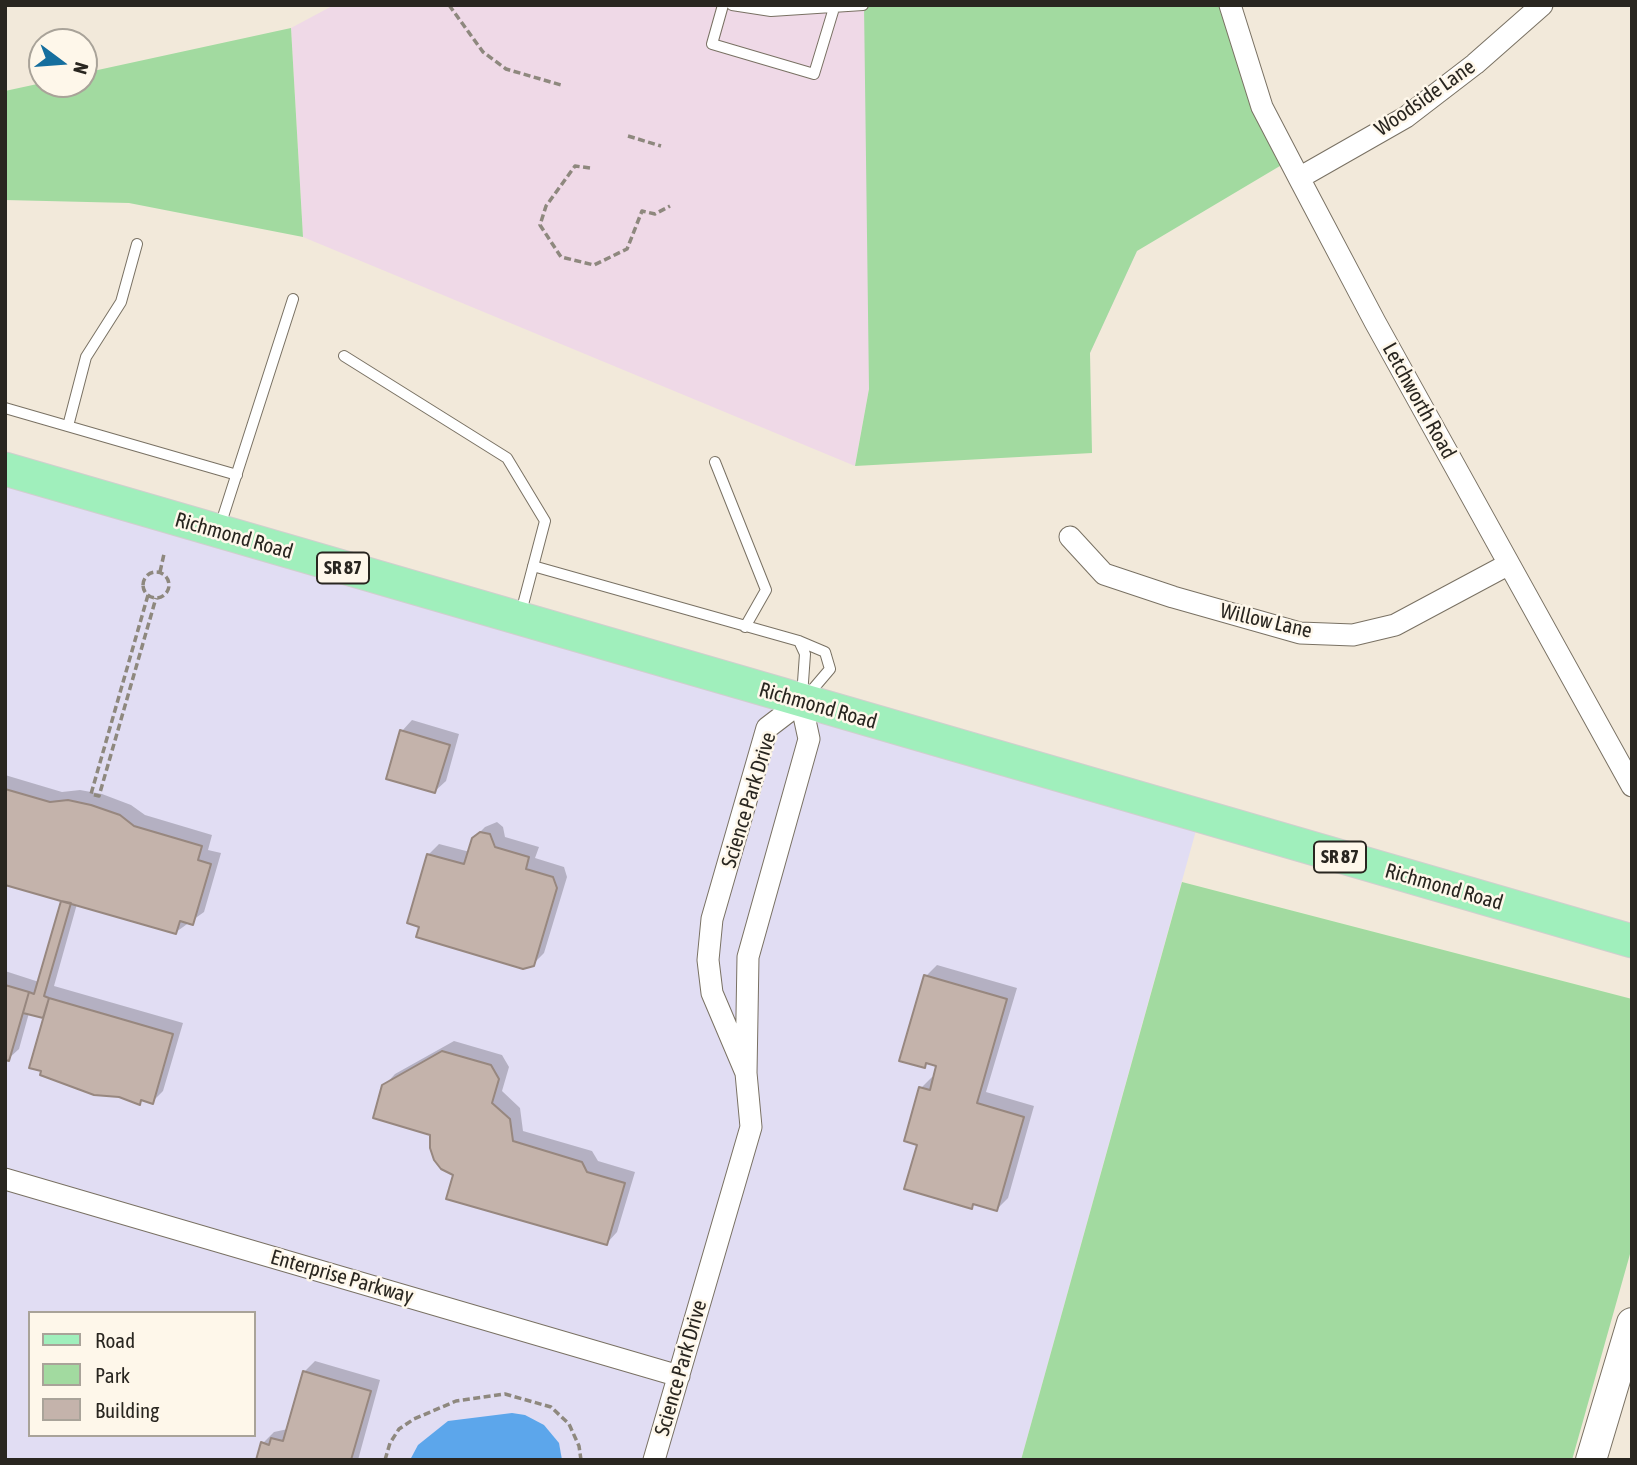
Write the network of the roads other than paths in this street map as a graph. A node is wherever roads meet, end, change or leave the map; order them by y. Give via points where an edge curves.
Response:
1 (723, 5) edge
2 (733, 5) edge
3 (863, 5) edge
4 (1230, 5) edge
5 (1542, 5) edge
6 (771, 8) edge
7 (834, 8) junction
8 (1299, 178) junction
9 (137, 244) dead end
10 (293, 299) dead end
11 (344, 356) dead end
12 (5, 408) edge
13 (68, 426) junction
14 (715, 461) dead end
15 (5, 469) edge
16 (237, 475) junction
17 (219, 531) junction
18 (1070, 537) dead end
19 (1509, 564) junction
20 (533, 566) junction
21 (519, 619) junction
22 (745, 627) junction
23 (799, 641) junction
24 (801, 702) junction
25 (1632, 786) edge
26 (1632, 941) edge
27 (746, 1073) junction
28 (5, 1179) edge
29 (1632, 1322) edge
30 (679, 1376) junction
31 (654, 1460) edge
32 (1591, 1460) edge

1 - 7 lane via 712,44 814,74
2 - 6 lane
3 - 7 lane
4 - 8 street, Letchworth Road via 1262,107
5 - 8 street, Woodside Lane via 1406,117
6 - 7 lane
8 - 19 street, Letchworth Road
9 - 13 lane via 121,302 86,357
10 - 16 lane
11 - 20 lane via 507,458 545,521
12 - 13 lane
13 - 16 lane
14 - 22 lane via 766,590
15 - 17 main road, Richmond Road / SR 87
16 - 17 lane
17 - 21 main road, Richmond Road / SR 87
18 - 19 street, Willow Lane via 1104,574 1300,634 1353,635 1395,625
19 - 25 street, Letchworth Road
20 - 21 lane
20 - 22 lane
21 - 24 main road, Richmond Road / SR 87
22 - 23 lane
23 - 24 lane via 805,654
23 - 24 lane via 825,652 830,669
24 - 26 main road, Richmond Road / SR 87
24 - 27 street, Science Park Drive via 809,739 748,957
24 - 27 street, Science Park Drive via 767,728 712,919 708,960 712,993
27 - 30 street, Science Park Drive via 751,1127
28 - 30 street, Enterprise Parkway
29 - 32 street
30 - 31 street, Science Park Drive

